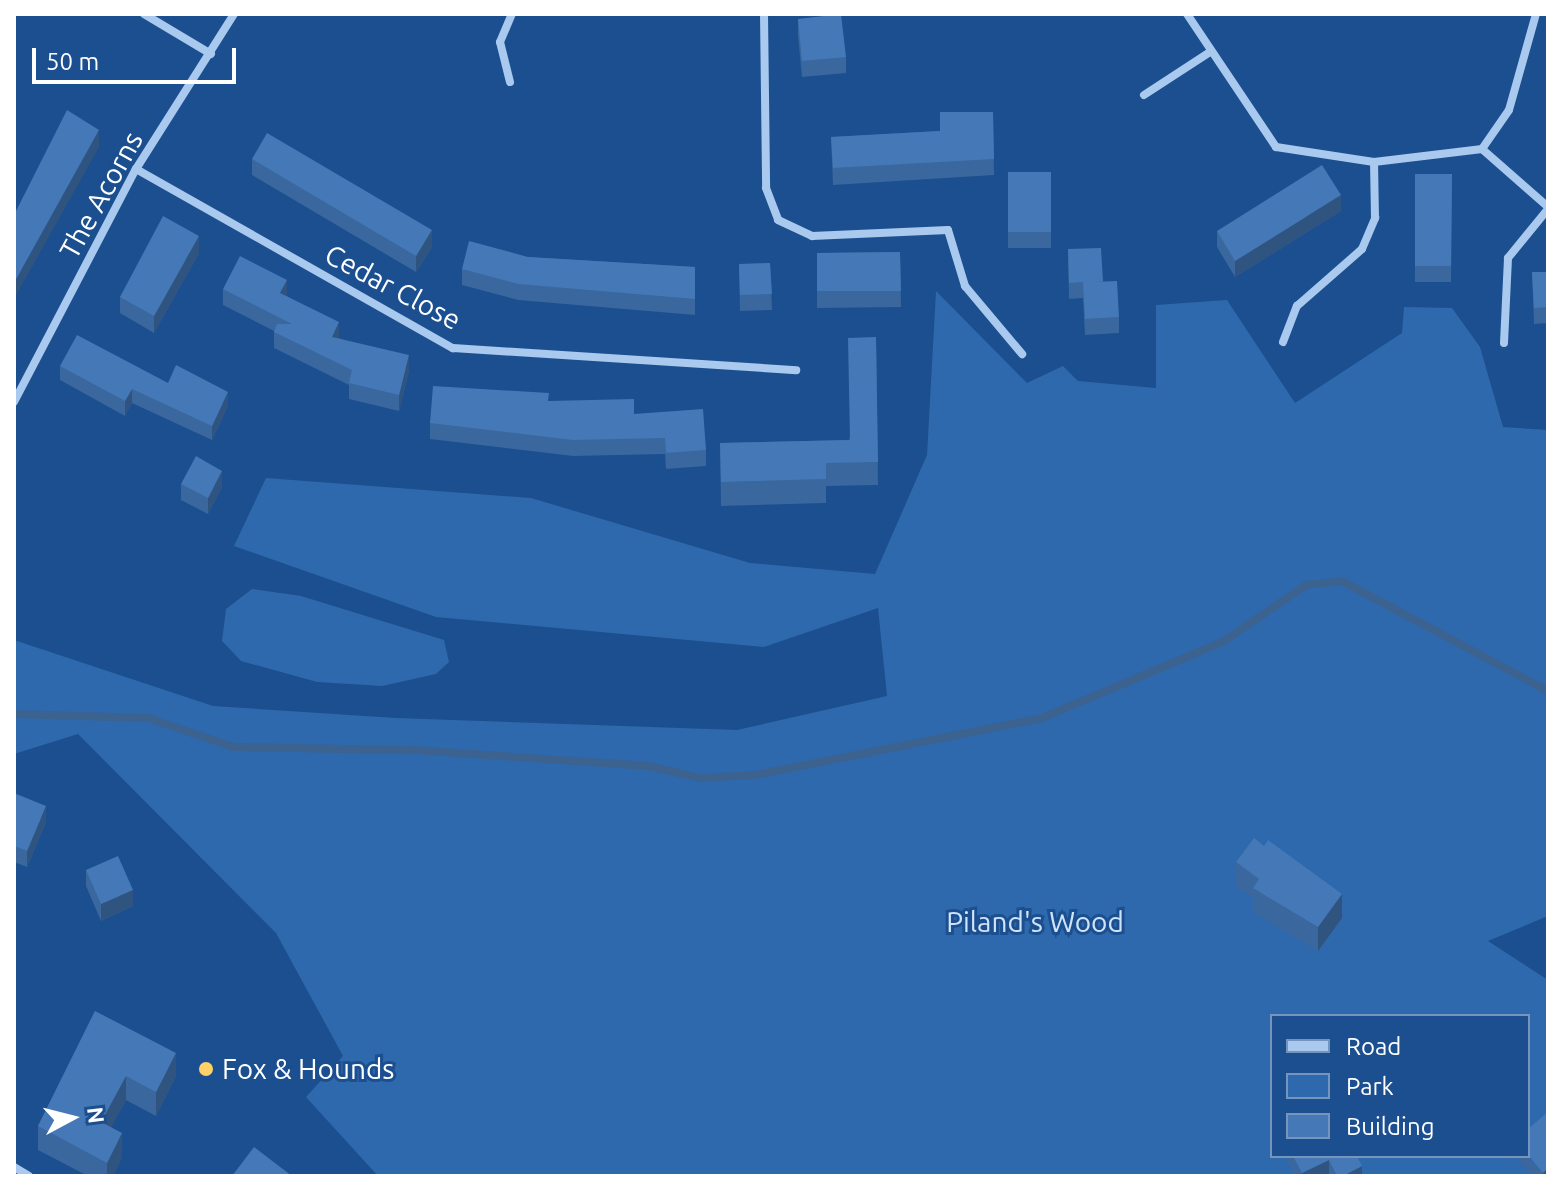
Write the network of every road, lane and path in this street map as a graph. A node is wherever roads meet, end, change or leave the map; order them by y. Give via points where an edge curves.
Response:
1 (144, 14) edge
2 (234, 14) edge
3 (512, 14) edge
4 (1187, 14) edge
5 (1536, 14) edge
6 (769, 15) edge
7 (1210, 52) junction
8 (211, 54) junction
9 (510, 82) dead end
10 (1144, 95) dead end
11 (1482, 149) junction
12 (1374, 162) junction
13 (136, 169) junction
14 (1548, 208) edge
15 (1283, 342) dead end
16 (1504, 343) dead end
17 (1022, 354) dead end
18 (796, 370) dead end
19 (14, 402) edge
20 (14, 1167) edge
21 (29, 1176) edge

1 - 8 street
2 - 8 street, The Acorns
3 - 9 street via 500,42
4 - 7 street
5 - 11 street via 1509,110
6 - 17 street via 766,188 778,220 812,236 948,230 965,286
7 - 10 street
7 - 12 street via 1276,147
8 - 13 street, The Acorns
11 - 12 street
11 - 14 street
12 - 15 street via 1375,218 1362,249 1297,306
13 - 18 street, Cedar Close via 453,348
13 - 19 street, The Acorns
14 - 16 street via 1508,258
20 - 21 street

